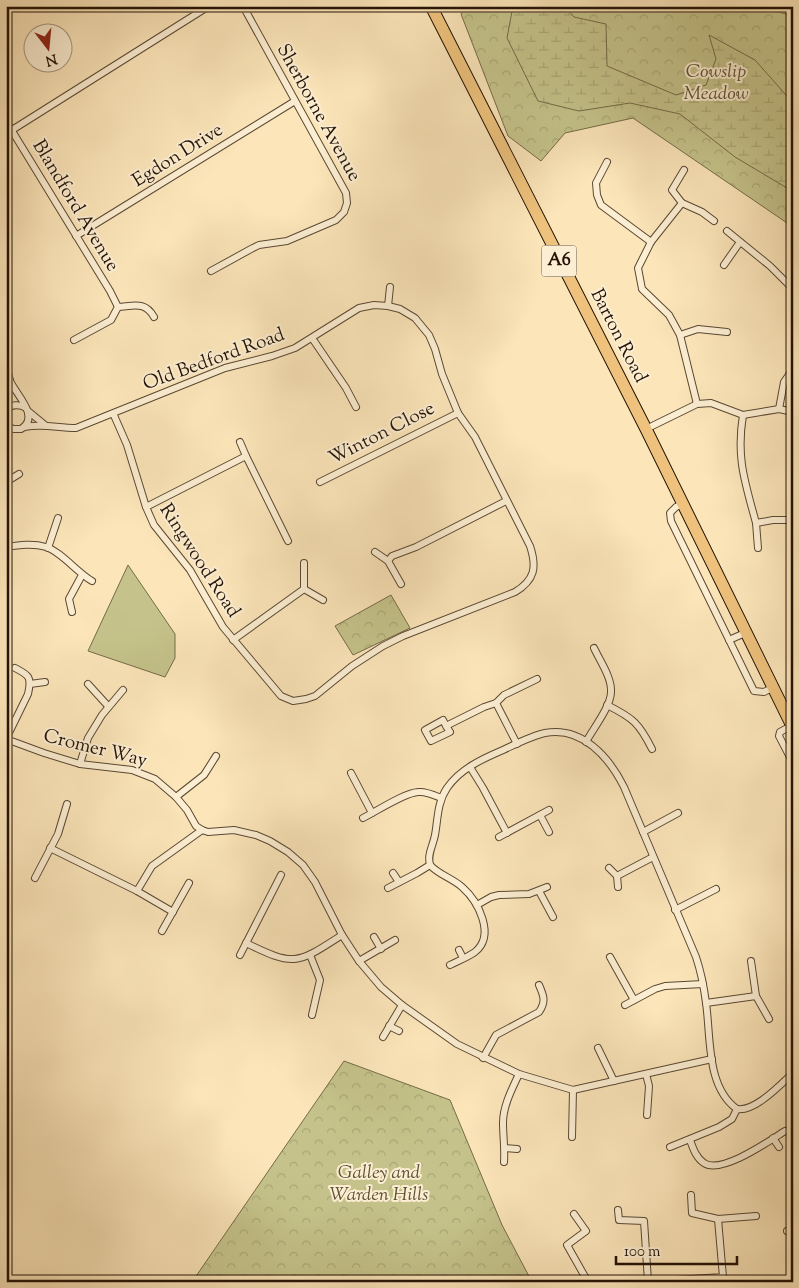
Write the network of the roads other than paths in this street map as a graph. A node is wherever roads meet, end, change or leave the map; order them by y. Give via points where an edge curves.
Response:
1 (209, 6) edge
2 (243, 6) edge
3 (431, 6) edge
4 (295, 101) junction
5 (6, 121) edge
6 (12, 130) junction
7 (607, 162) dead end
8 (684, 170) dead end
9 (682, 203) junction
10 (714, 221) dead end
11 (727, 231) dead end
12 (76, 236) junction
13 (652, 242) junction
14 (740, 242) junction
15 (724, 265) dead end
16 (211, 271) dead end
17 (390, 287) dead end
18 (793, 289) edge
19 (388, 306) junction
20 (118, 307) junction
21 (154, 317) dead end
22 (727, 332) dead end
23 (680, 335) junction
24 (312, 338) junction
25 (74, 340) dead end
26 (6, 367) edge
27 (793, 369) edge
28 (10, 381) junction
29 (697, 404) junction
30 (356, 407) dead end
31 (6, 408) edge
32 (779, 409) junction
33 (27, 410) junction
34 (793, 412) edge
35 (113, 413) junction
36 (458, 413) junction
37 (743, 415) junction
38 (44, 424) junction
39 (6, 425) edge
40 (21, 429) junction
41 (646, 429) junction
42 (6, 434) edge
43 (240, 442) dead end
44 (246, 456) junction
45 (19, 474) dead end
46 (6, 482) edge
47 (320, 482) dead end
48 (506, 501) junction
49 (682, 504) junction
50 (146, 507) junction
51 (58, 518) dead end
52 (793, 520) edge
53 (756, 523) junction
54 (288, 540) dead end
55 (6, 547) edge
56 (48, 548) junction
57 (758, 548) dead end
58 (375, 552) dead end
59 (388, 561) junction
60 (304, 563) dead end
61 (82, 575) junction
62 (92, 581) dead end
63 (401, 584) dead end
64 (304, 589) junction
65 (323, 600) dead end
66 (72, 612) dead end
67 (745, 633) junction
68 (233, 640) junction
69 (730, 640) junction
70 (594, 648) dead end
71 (362, 658) joint
72 (15, 668) dead end
73 (537, 679) dead end
74 (45, 682) dead end
75 (30, 684) junction
76 (88, 684) dead end
77 (772, 688) junction
78 (123, 690) dead end
79 (496, 704) junction
80 (607, 705) junction
81 (108, 706) junction
82 (446, 726) dead end
83 (792, 727) edge
84 (6, 739) edge
85 (586, 742) junction
86 (517, 744) junction
87 (652, 749) dead end
88 (216, 756) dead end
89 (793, 763) edge
90 (80, 764) junction
91 (470, 767) junction
92 (351, 773) dead end
93 (176, 797) junction
94 (442, 798) junction
95 (67, 804) dead end
96 (549, 810) dead end
97 (372, 813) junction
98 (678, 814) dead end
99 (540, 815) junction
100 (363, 818) dead end
101 (202, 830) junction
102 (549, 832) dead end
103 (643, 832) junction
104 (507, 833) junction
105 (499, 837) dead end
106 (50, 848) junction
107 (653, 857) junction
108 (430, 865) junction
109 (609, 868) dead end
110 (393, 873) dead end
111 (281, 875) dead end
112 (617, 876) junction
113 (35, 878) dead end
114 (399, 882) junction
115 (189, 883) dead end
116 (547, 887) dead end
117 (618, 887) dead end
118 (388, 888) dead end
119 (716, 889) dead end
120 (138, 891) junction
121 (539, 891) junction
122 (477, 905) junction
123 (675, 910) junction
124 (173, 912) junction
125 (553, 917) dead end
126 (162, 931) dead end
127 (342, 935) junction
128 (374, 937) dead end
129 (395, 940) dead end
130 (246, 943) junction
131 (381, 948) junction
132 (459, 950) dead end
133 (240, 955) dead end
134 (310, 955) junction
135 (610, 957) dead end
136 (463, 958) junction
137 (359, 961) junction
138 (751, 961) dead end
139 (450, 965) dead end
140 (704, 984) junction
141 (539, 985) dead end
142 (756, 996) junction
143 (634, 1000) junction
144 (706, 1003) junction
145 (402, 1005) junction
146 (625, 1005) dead end
147 (312, 1015) dead end
148 (769, 1019) dead end
149 (389, 1026) junction
150 (399, 1031) dead end
151 (383, 1037) dead end
152 (598, 1048) dead end
153 (483, 1058) junction
154 (712, 1059) junction
155 (793, 1073) edge
156 (519, 1074) junction
157 (646, 1074) junction
158 (614, 1081) junction
159 (573, 1090) junction
160 (737, 1110) junction
161 (648, 1115) dead end
162 (785, 1131) dead end
163 (572, 1137) dead end
164 (773, 1138) junction
165 (690, 1140) junction
166 (670, 1147) dead end
167 (779, 1147) dead end
168 (505, 1148) junction
169 (517, 1148) dead end
170 (504, 1162) dead end
171 (691, 1195) dead end
172 (618, 1210) dead end
173 (574, 1214) dead end
174 (756, 1216) dead end
175 (718, 1219) junction
176 (645, 1281) edge
177 (588, 1282) edge

1 - 6 street
2 - 4 street, Sherborne Avenue
3 - 41 highway, Barton Road / A6
4 - 12 street, Egdon Drive
4 - 16 street, Sherborne Avenue via 346,193 344,212 336,220 287,241 251,248
5 - 6 street, Blandford Avenue
6 - 12 street, Blandford Avenue
7 - 13 street via 596,182 601,205
8 - 9 street via 672,190
9 - 10 street
9 - 13 street
11 - 14 street
12 - 20 street, Blandford Avenue
13 - 23 street via 638,268 642,289 669,316
14 - 15 street
14 - 18 street
17 - 19 street
19 - 24 street, Old Bedford Road via 359,308
19 - 36 street, Old Bedford Road via 415,318 426,330
20 - 21 street via 142,305 149,308
20 - 25 street via 111,320
22 - 23 street via 698,329
23 - 29 street
24 - 30 street
24 - 35 street, Old Bedford Road via 295,348 225,368
26 - 28 street, Old Bedford Road
27 - 32 street via 784,382
28 - 31 street, Old Bedford Road
28 - 33 street, Old Bedford Road
29 - 37 street via 711,402
29 - 41 street
31 - 33 street via 17,405
32 - 34 street
32 - 37 street
33 - 38 street, Old Bedford Road
33 - 40 street via 28,422
35 - 38 street, Old Bedford Road via 76,428
35 - 50 street, Ringwood Road via 136,470
36 - 47 street, Winton Close
36 - 48 street, Old Bedford Road via 475,437
37 - 53 street via 739,450
38 - 40 street, Old Bedford Road
39 - 40 street
40 - 42 street
41 - 49 highway, Barton Road / A6
43 - 44 street
44 - 50 street
44 - 54 street
45 - 46 street
48 - 59 street via 392,556
48 - 71 street, Old Bedford Road via 534,558 534,570 523,587 403,636
49 - 67 highway, Barton Road / A6
49 - 69 street via 670,513 671,521
50 - 68 street, Ringwood Road via 154,525 190,570
51 - 56 street
52 - 53 street
53 - 57 street
55 - 56 street via 33,545
56 - 61 street
58 - 59 street
59 - 63 street
60 - 64 street
61 - 62 street
61 - 66 street via 69,599
64 - 65 street
64 - 68 street, Ringwood Road
67 - 69 street
67 - 77 highway, Barton Road / A6
68 - 71 street, Ringwood Road via 281,696 293,701 315,696
69 - 77 street via 754,691 764,692
70 - 80 street via 610,683 612,692
72 - 75 street via 26,674
73 - 79 street via 504,695
74 - 75 street
75 - 84 street
76 - 81 street
77 - 83 highway, Barton Road / A6
78 - 81 street
79 - 82 street
79 - 86 street
80 - 85 street
80 - 87 street via 634,721
81 - 90 street via 88,738
83 - 89 street, Barton Road via 780,732 779,736
84 - 90 street, Cromer Way
85 - 86 street via 575,735 554,732
85 - 103 street via 604,756 618,775
86 - 91 street
88 - 93 street via 204,775
90 - 93 street, Cromer Way via 132,770 155,779
91 - 94 street via 456,776
91 - 104 street
92 - 97 street
93 - 101 street, Cromer Way
94 - 97 street via 419,791
94 - 108 street via 429,852
95 - 106 street
96 - 99 street
97 - 100 street
98 - 103 street
99 - 102 street
99 - 104 street
101 - 120 street via 152,866
101 - 127 street via 256,834 288,852 315,882
103 - 107 street
104 - 105 street
106 - 113 street
106 - 120 street
107 - 112 street
107 - 123 street
108 - 114 street
108 - 122 street via 460,885
109 - 112 street
110 - 114 street
111 - 130 street
112 - 117 street
114 - 118 street
115 - 124 street
116 - 121 street
119 - 123 street
120 - 124 street
121 - 122 street via 519,896 491,896
121 - 125 street
122 - 136 street via 485,934 475,952
123 - 140 street
124 - 126 street
127 - 134 street
127 - 137 street
128 - 131 street
129 - 131 street
130 - 133 street
130 - 134 street via 285,960
131 - 137 street
132 - 136 street
134 - 147 street via 320,980
135 - 143 street
136 - 139 street
137 - 145 street
138 - 142 street
140 - 143 street via 665,986
140 - 144 street
141 - 153 street via 544,1000 539,1012 496,1035
142 - 144 street
142 - 148 street
143 - 146 street
144 - 154 street
145 - 149 street
145 - 153 street via 457,1044
149 - 150 street
149 - 151 street
152 - 158 street
153 - 156 street
154 - 157 street
154 - 160 street via 719,1087
155 - 160 street via 754,1106
156 - 159 street
156 - 168 street via 505,1109
157 - 158 street
157 - 161 street
158 - 159 street
159 - 163 street via 576,1127
160 - 165 street via 726,1123
162 - 164 street
164 - 165 street via 721,1166 705,1165 700,1161
164 - 167 street
165 - 166 street
168 - 169 street
168 - 170 street
171 - 175 street via 692,1213
172 - 176 street via 619,1220 644,1221
173 - 177 street via 586,1231 567,1245
174 - 175 street
175 - 176 street via 723,1277

